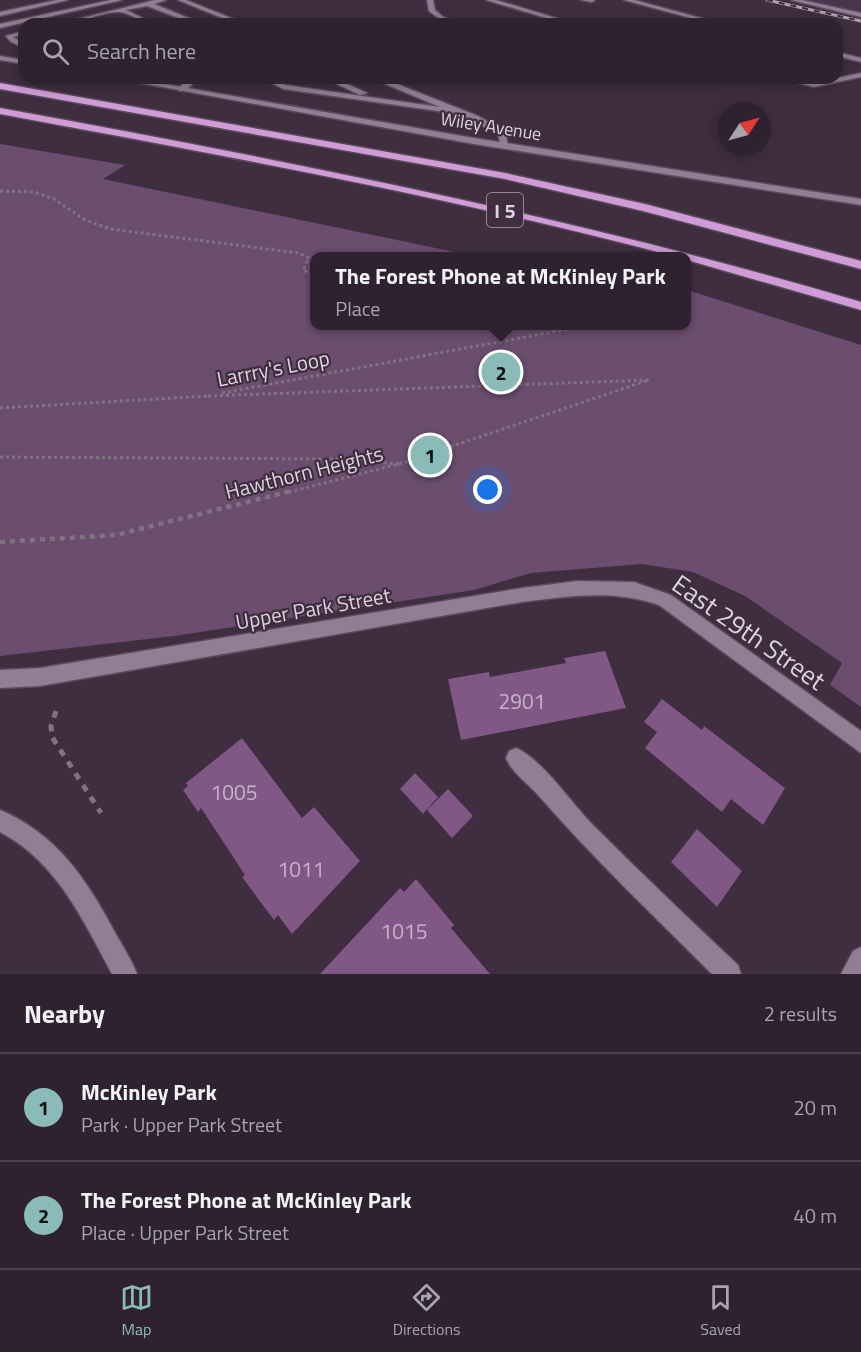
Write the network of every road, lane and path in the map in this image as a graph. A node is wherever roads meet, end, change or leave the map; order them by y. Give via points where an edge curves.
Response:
1 (65, 0) edge
2 (118, 0) edge
3 (140, 0) edge
4 (163, 0) edge
5 (181, 0) edge
6 (430, 0) edge
7 (489, 0) edge
8 (584, 0) edge
9 (592, 0) edge
10 (627, 0) edge
11 (794, 0) edge
12 (147, 3) junction
13 (120, 10) junction
14 (0, 14) edge
15 (861, 15) edge
16 (90, 17) joint
17 (38, 18) edge
18 (86, 18) edge
19 (138, 18) edge
20 (185, 18) edge
21 (228, 18) edge
22 (441, 18) edge
23 (549, 18) edge
24 (697, 18) edge
25 (16, 23) joint
26 (0, 26) edge
27 (18, 34) edge
28 (18, 43) edge
29 (843, 56) edge
30 (0, 58) edge
31 (861, 60) edge
32 (18, 61) edge
33 (861, 75) edge
34 (843, 79) edge
35 (152, 84) edge
36 (188, 84) edge
37 (278, 84) edge
38 (342, 84) edge
39 (390, 84) edge
40 (0, 86) edge
41 (182, 89) junction
42 (383, 102) junction
43 (0, 112) edge
44 (459, 112) junction
45 (504, 145) junction
46 (0, 191) edge
47 (861, 202) edge
48 (678, 252) edge
49 (691, 256) edge
50 (861, 265) edge
51 (310, 274) edge
52 (861, 306) edge
53 (563, 330) edge
54 (208, 396) junction
55 (0, 408) edge
56 (0, 457) edge
57 (399, 464) junction
58 (0, 542) edge
59 (634, 589) joint
60 (0, 680) edge
61 (56, 711) dead end
62 (861, 743) edge
63 (516, 758) dead end
64 (101, 813) dead end
65 (0, 821) edge
66 (861, 958) edge
67 (125, 974) edge
68 (729, 974) edge
69 (853, 974) edge

1 - 14 street
2 - 17 street
3 - 12 street
4 - 12 street
5 - 21 street
6 - 22 street via 432,11
7 - 23 street
8 - 9 street
10 - 24 street
11 - 15 street
12 - 13 street
12 - 20 street
13 - 16 street
13 - 19 street
14 - 25 street
16 - 18 street
25 - 26 street
27 - 28 street via 9,36
29 - 31 street
30 - 32 street
33 - 34 street
35 - 41 street, Wiley Avenue
36 - 41 street
37 - 42 street
38 - 42 street
39 - 44 street
40 - 50 highway, I 5 via 505,176
41 - 45 street, Wiley Avenue
42 - 44 street
43 - 48 highway, I 5 via 511,211
44 - 45 street via 502,133
45 - 47 street, Wiley Avenue
46 - 51 path via 34,192 54,199 85,220 110,230 299,253 309,258 303,270
49 - 52 highway, I 5
53 - 54 path, Larrry's Loop
54 - 55 path, Larrry's Loop
54 - 57 path via 649,380
56 - 57 path, Hawthorn Heights via 341,459
57 - 58 path, Hawthorn Heights via 116,536
59 - 60 street, Upper Park Street via 577,588 522,595 40,677
59 - 62 street, East 29th Street via 665,600
61 - 64 path via 52,737
63 - 68 street
65 - 67 street via 41,845 73,881
66 - 69 street

